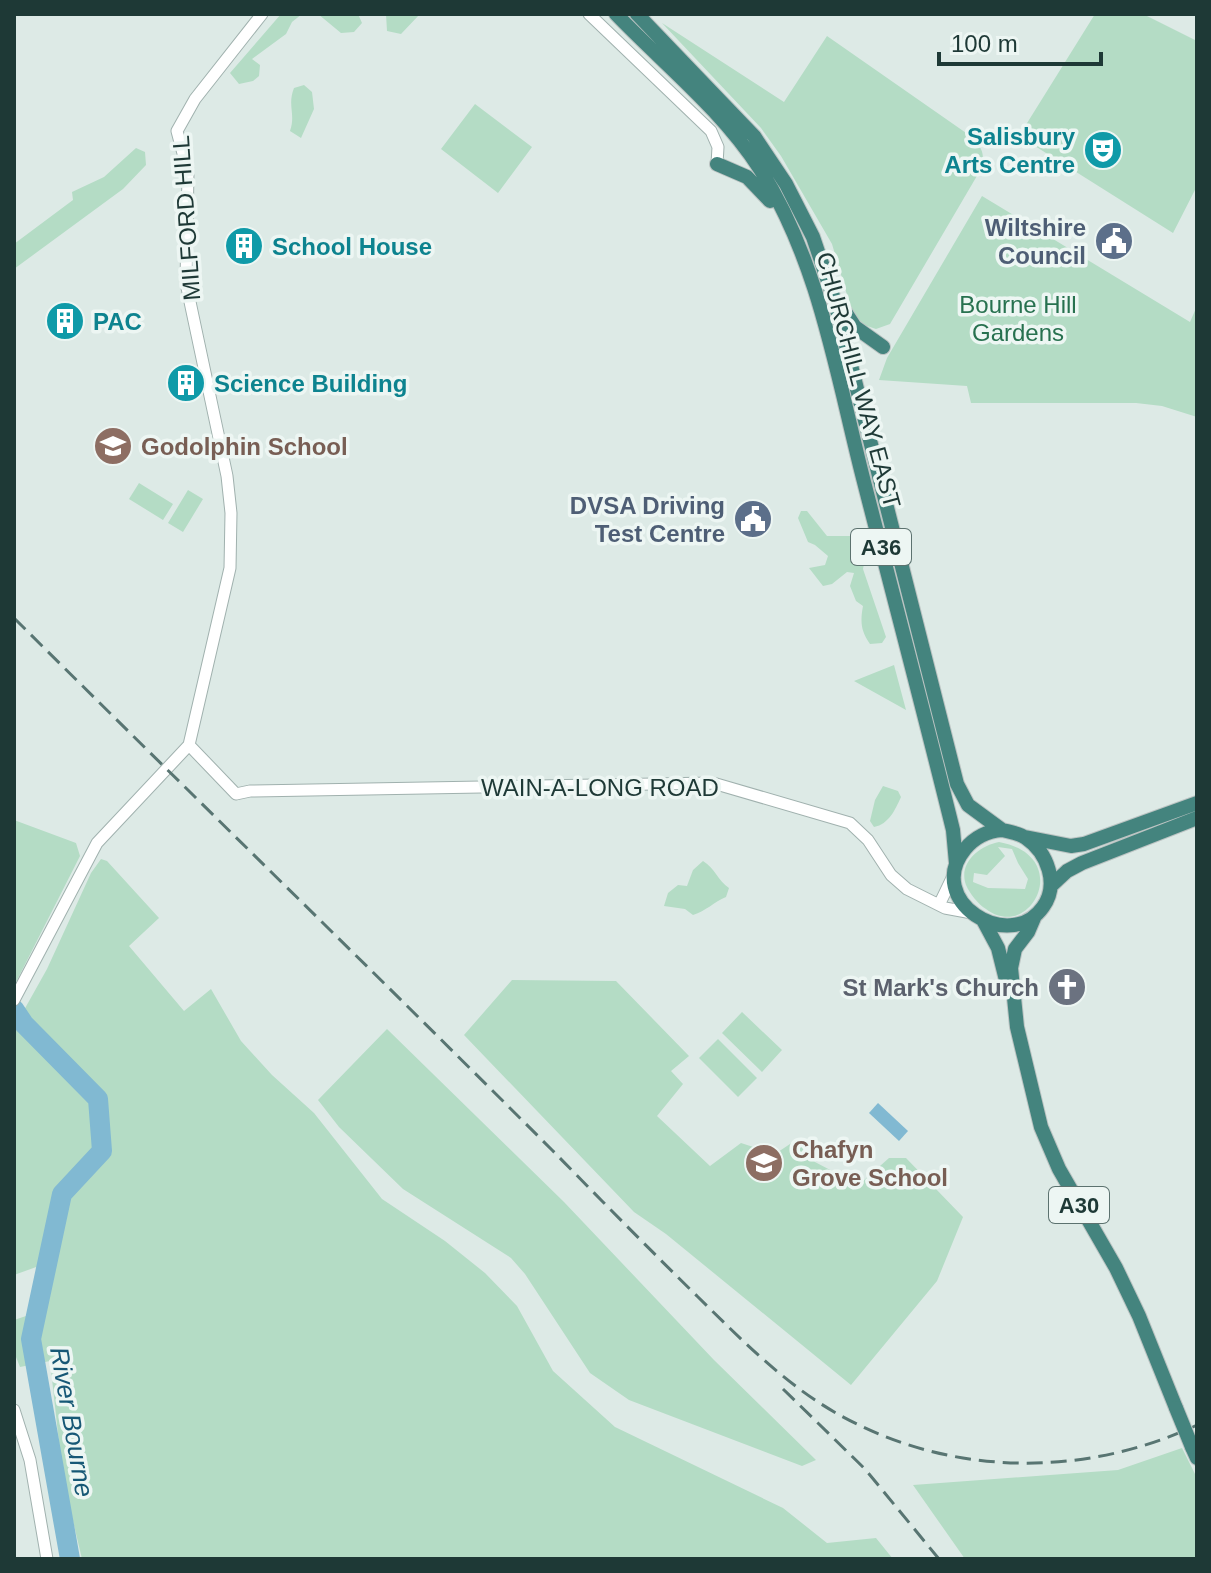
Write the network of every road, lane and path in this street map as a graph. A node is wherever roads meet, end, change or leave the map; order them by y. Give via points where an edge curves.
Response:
1 (262, 14) edge
2 (589, 14) edge
3 (616, 14) edge
4 (637, 14) edge
5 (717, 164) joint
6 (795, 233) junction
7 (827, 274) junction
8 (883, 347) dead end
9 (189, 745) junction
10 (1197, 803) edge
11 (1197, 818) edge
12 (1002, 830) junction
13 (1025, 837) junction
14 (955, 869) junction
15 (1052, 885) junction
16 (939, 905) junction
17 (977, 917) junction
18 (1034, 918) junction
19 (1011, 992) junction
20 (14, 999) edge
21 (14, 1410) edge
22 (1194, 1452) edge
23 (47, 1559) edge

1 - 9 street, MILFORD HILL via 195,99 177,131 188,172 186,283 231,513 230,568
2 - 5 street via 711,131 718,147
3 - 6 highway, CHURCHILL WAY EAST / A36 via 746,150
4 - 7 highway, CHURCHILL WAY EAST / A36 via 765,149 807,222
5 - 6 highway via 757,185
6 - 14 highway, CHURCHILL WAY EAST / A36 via 830,347 953,830
7 - 8 highway via 850,322
7 - 12 highway, CHURCHILL WAY EAST / A36 via 957,784 968,805
9 - 16 street, WAIN-A-LONG ROAD via 236,794 713,783 850,823 901,885
9 - 20 street via 97,843
10 - 13 highway via 1084,844
11 - 15 highway via 1082,863
12 - 13 highway
12 - 14 highway via 977,837
13 - 15 highway via 1044,861
14 - 16 street
14 - 17 highway via 958,896
15 - 18 highway
16 - 17 street, WAIN-A-LONG ROAD
17 - 18 highway via 1011,925
17 - 19 highway, A30 via 998,948
18 - 19 highway, A30 via 1012,955
19 - 22 highway, A30, bridge via 1031,1095 1047,1144 1122,1280
21 - 23 street via 30,1460

